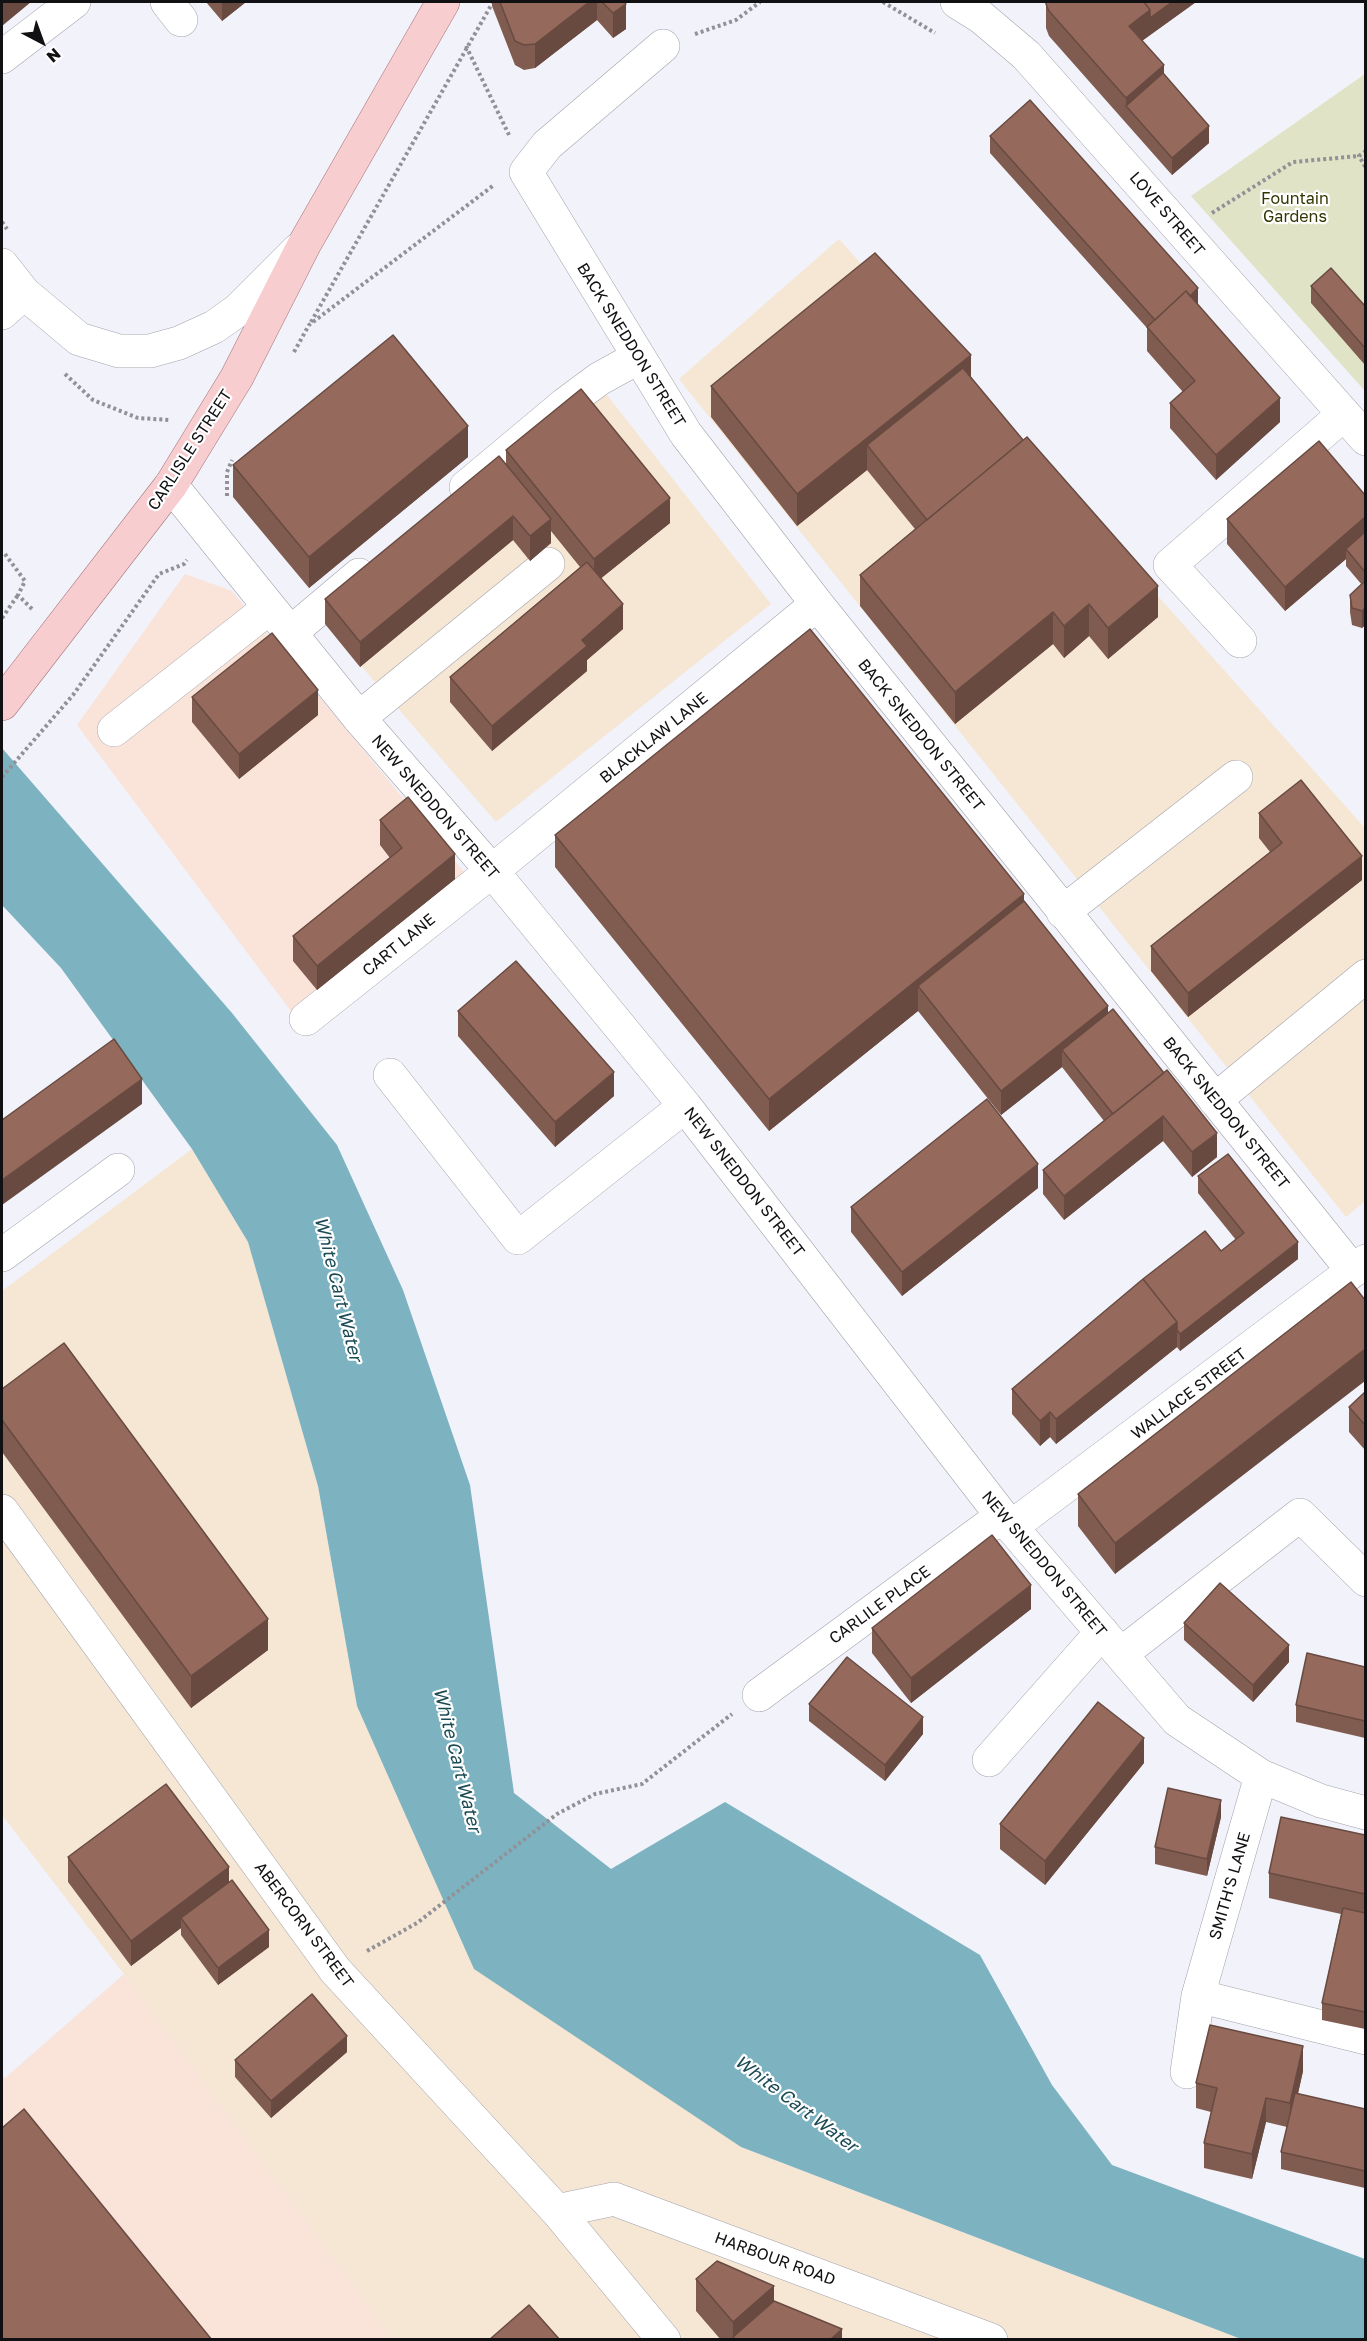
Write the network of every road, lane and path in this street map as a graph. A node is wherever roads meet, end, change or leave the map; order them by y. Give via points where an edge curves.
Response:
1 (74, 2) edge
2 (443, 2) edge
3 (493, 2) edge
4 (760, 2) edge
5 (980, 7) edge
6 (466, 46) junction
7 (663, 46) joint
8 (2, 57) edge
9 (1365, 151) edge
10 (1359, 156) junction
11 (1365, 168) edge
12 (526, 172) junction
13 (2, 222) edge
14 (8, 231) dead end
15 (1182, 231) junction
16 (305, 243) junction
17 (2, 265) edge
18 (13, 303) edge
19 (309, 325) junction
20 (292, 355) dead end
21 (638, 358) junction
22 (62, 371) dead end
23 (1344, 414) junction
24 (198, 437) junction
25 (1365, 439) edge
26 (171, 485) junction
27 (442, 506) edge
28 (206, 528) junction
29 (5, 554) dead end
30 (379, 559) edge
31 (548, 564) dead end
32 (18, 595) junction
33 (817, 604) junction
34 (269, 608) junction
35 (2, 618) edge
36 (289, 634) junction
37 (57, 635) junction
38 (1240, 641) dead end
39 (2, 704) edge
40 (358, 718) junction
41 (114, 730) dead end
42 (2, 777) edge
43 (1236, 777) dead end
44 (492, 871) junction
45 (1063, 912) junction
46 (1365, 976) edge
47 (306, 1019) dead end
48 (390, 1075) dead end
49 (1215, 1100) junction
50 (685, 1106) junction
51 (118, 1170) dead end
52 (2, 1255) edge
53 (1362, 1265) edge
54 (2, 1511) edge
55 (1006, 1521) junction
56 (1365, 1580) edge
57 (1111, 1643) junction
58 (759, 1695) joint
59 (989, 1760) dead end
60 (1261, 1776) junction
61 (1365, 1813) edge
62 (335, 1970) junction
63 (1198, 1996) junction
64 (1365, 2038) edge
65 (1188, 2072) dead end
66 (557, 2211) junction
67 (664, 2340) edge
68 (991, 2340) edge

1 - 8 street
2 - 16 main road, CARLISLE STREET
3 - 6 path
4 - 7 path via 736,20
5 - 15 street, LOVE STREET
6 - 12 path
6 - 19 path
7 - 12 street via 547,146
9 - 10 path
10 - 11 path
10 - 15 path via 1293,162
12 - 19 path via 489,187
12 - 21 street, BACK SNEDDON STREET
13 - 14 path
15 - 23 street, LOVE STREET
16 - 18 street, CARLISLE STREET via 238,310 214,327 150,351 119,351 79,339
16 - 24 main road, CARLISLE STREET via 237,377
17 - 18 street
19 - 20 path
21 - 27 street via 564,405
21 - 33 street, BACK SNEDDON STREET via 686,434
22 - 24 path via 93,400 138,418 172,420
23 - 25 street, LOVE STREET
23 - 38 street via 1170,565
24 - 26 main road, CARLISLE STREET
26 - 28 street, NEW SNEDDON STREET
26 - 37 main road, CARLISLE STREET
28 - 34 street, NEW SNEDDON STREET
28 - 42 path via 184,564 159,574 73,694
29 - 32 path via 25,581
30 - 36 street
31 - 40 street
32 - 35 path
32 - 37 path
33 - 44 street, BLACKLAW LANE
33 - 45 street, BACK SNEDDON STREET
34 - 36 street, NEW SNEDDON STREET
34 - 41 street
36 - 40 street, NEW SNEDDON STREET
37 - 39 main road, CARLISLE STREET
40 - 44 street, NEW SNEDDON STREET
43 - 45 street
44 - 47 street, CART LANE
44 - 50 street, NEW SNEDDON STREET
45 - 49 street, BACK SNEDDON STREET
46 - 49 street
48 - 50 street via 518,1238
49 - 53 street, BACK SNEDDON STREET
50 - 55 street, NEW SNEDDON STREET
51 - 52 street
53 - 55 street, WALLACE STREET
54 - 62 street, ABERCORN STREET
55 - 57 street, NEW SNEDDON STREET
55 - 58 street, CARLILE PLACE
56 - 57 street via 1300,1515
57 - 59 street
57 - 60 street, NEW SNEDDON STREET via 1177,1720
58 - 62 path via 642,1784 595,1794 557,1814 417,1923
60 - 61 street, NEW SNEDDON STREET via 1321,1801
60 - 63 street, SMITH'S LANE
62 - 66 street, ABERCORN STREET
63 - 64 street
63 - 65 street, SMITH'S LANE
66 - 67 street, ABERCORN STREET
66 - 68 street, HARBOUR ROAD via 614,2199

